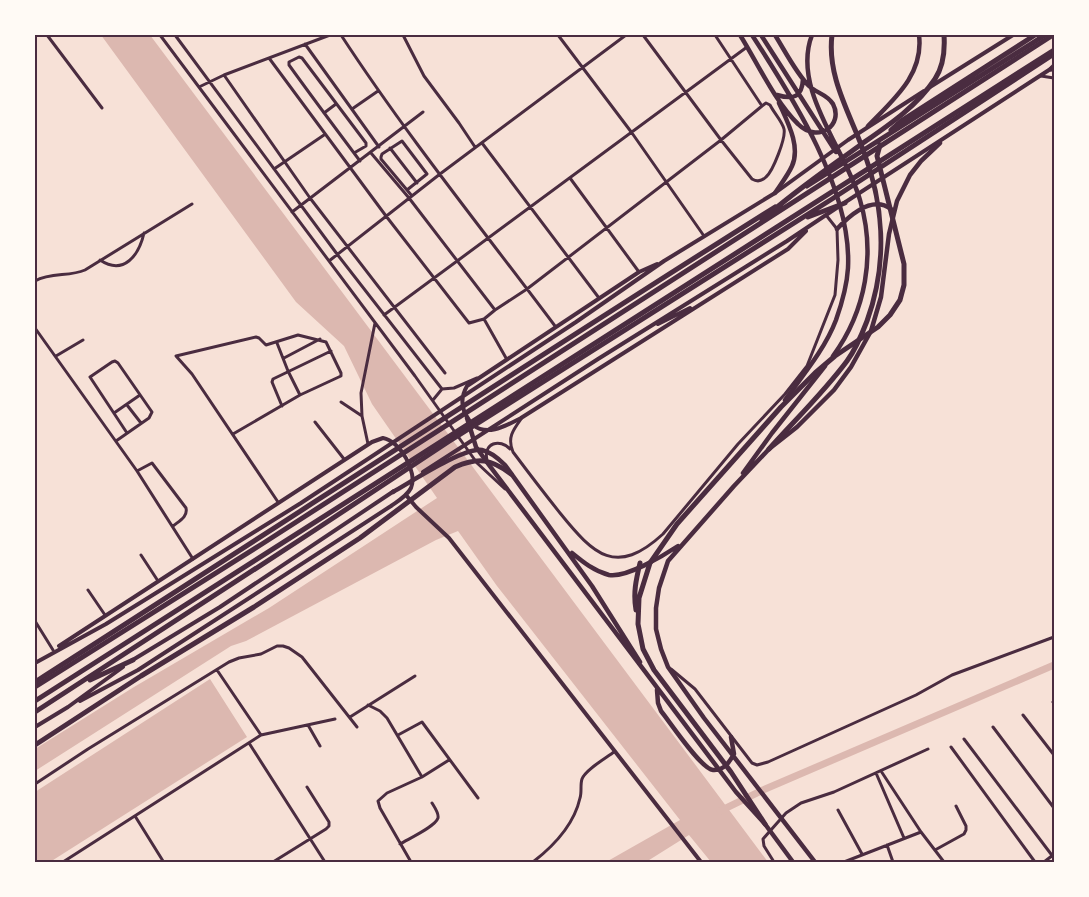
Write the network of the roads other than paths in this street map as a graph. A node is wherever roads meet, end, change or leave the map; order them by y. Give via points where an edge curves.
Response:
1 (47, 35) edge
2 (160, 35) edge
3 (175, 35) edge
4 (330, 35) edge
5 (341, 35) edge
6 (403, 35) edge
7 (558, 35) edge
8 (626, 35) edge
9 (643, 35) edge
10 (715, 35) edge
11 (740, 35) edge
12 (752, 35) edge
13 (761, 35) edge
14 (775, 35) edge
15 (812, 35) edge
16 (832, 35) edge
17 (919, 35) edge
18 (944, 35) edge
19 (1013, 35) edge
20 (1035, 35) edge
21 (1046, 35) edge
22 (1053, 35) edge
23 (324, 36) edge
24 (305, 44) junction
25 (747, 47) junction
26 (1054, 50) edge
27 (1054, 54) edge
28 (268, 58) junction
29 (731, 58) junction
30 (1053, 67) edge
31 (582, 68) junction
32 (224, 75) junction
33 (1041, 76) junction
34 (1053, 77) edge
35 (803, 79) junction
36 (210, 81) junction
37 (199, 87) junction
38 (378, 91) junction
39 (685, 92) junction
40 (776, 94) junction
41 (336, 104) junction
42 (762, 106) junction
43 (102, 108) dead end
44 (352, 110) junction
45 (423, 112) dead end
46 (324, 113) junction
47 (868, 126) junction
48 (405, 128) junction
49 (632, 134) junction
50 (324, 135) junction
51 (721, 140) junction
52 (482, 143) junction
53 (940, 143) junction
54 (379, 147) junction
55 (475, 147) junction
56 (390, 148) junction
57 (354, 153) junction
58 (371, 153) junction
59 (360, 161) junction
60 (284, 162) junction
61 (350, 168) junction
62 (274, 169) junction
63 (848, 172) junction
64 (440, 174) junction
65 (570, 178) junction
66 (667, 182) junction
67 (416, 183) junction
68 (407, 190) junction
69 (775, 193) junction
70 (410, 197) junction
71 (310, 198) junction
72 (845, 203) junction
73 (192, 204) dead end
74 (301, 205) junction
75 (530, 207) junction
76 (894, 211) junction
77 (292, 212) junction
78 (826, 215) junction
79 (386, 216) junction
80 (796, 221) junction
81 (812, 225) junction
82 (607, 228) junction
83 (837, 229) junction
84 (750, 230) junction
85 (144, 233) junction
86 (704, 236) junction
87 (489, 238) junction
88 (348, 246) junction
89 (337, 254) junction
90 (568, 257) junction
91 (100, 260) junction
92 (458, 260) junction
93 (329, 261) junction
94 (664, 261) junction
95 (639, 272) junction
96 (434, 278) junction
97 (35, 281) edge
98 (527, 289) junction
99 (599, 298) junction
100 (709, 299) junction
101 (394, 308) junction
102 (495, 310) junction
103 (384, 316) junction
104 (484, 319) junction
105 (375, 322) junction
106 (555, 326) junction
107 (35, 328) edge
108 (638, 334) junction
109 (83, 340) dead end
110 (320, 340) junction
111 (277, 343) junction
112 (331, 351) junction
113 (56, 356) junction
114 (284, 358) junction
115 (506, 358) junction
116 (288, 371) junction
117 (444, 373) dead end
118 (477, 378) junction
119 (442, 389) junction
120 (140, 395) junction
121 (300, 395) junction
122 (432, 400) junction
123 (341, 402) dead end
124 (127, 405) junction
125 (282, 406) junction
126 (781, 407) junction
127 (114, 413) junction
128 (362, 416) junction
129 (467, 418) junction
130 (521, 418) junction
131 (315, 422) dead end
132 (141, 423) junction
133 (127, 433) junction
134 (233, 434) junction
135 (116, 441) junction
136 (368, 444) junction
137 (769, 449) junction
138 (513, 452) junction
139 (344, 459) junction
140 (489, 465) junction
141 (137, 471) junction
142 (511, 474) junction
143 (734, 486) junction
144 (393, 492) junction
145 (406, 495) junction
146 (514, 498) junction
147 (278, 502) junction
148 (173, 526) junction
149 (682, 544) junction
150 (566, 549) junction
151 (141, 555) dead end
152 (193, 559) junction
153 (640, 563) dead end
154 (158, 581) junction
155 (88, 590) dead end
156 (105, 615) junction
157 (35, 621) edge
158 (638, 621) junction
159 (1054, 637) edge
160 (53, 650) junction
161 (132, 660) junction
162 (37, 661) edge
163 (668, 667) junction
164 (216, 670) junction
165 (415, 676) dead end
166 (650, 679) junction
167 (35, 682) edge
168 (35, 687) edge
169 (72, 688) junction
170 (657, 689) junction
171 (35, 701) edge
172 (368, 705) junction
173 (68, 707) junction
174 (35, 712) edge
175 (1023, 715) dead end
176 (350, 717) junction
177 (335, 718) dead end
178 (308, 725) junction
179 (35, 727) edge
180 (357, 727) dead end
181 (993, 727) dead end
182 (260, 735) junction
183 (398, 735) junction
184 (731, 737) junction
185 (964, 739) dead end
186 (249, 743) junction
187 (35, 744) edge
188 (320, 746) dead end
189 (950, 747) dead end
190 (928, 750) dead end
191 (614, 752) junction
192 (1054, 755) edge
193 (449, 760) junction
194 (881, 771) junction
195 (876, 773) junction
196 (422, 777) junction
197 (35, 784) edge
198 (307, 787) dead end
199 (478, 798) dead end
200 (432, 803) dead end
201 (956, 806) dead end
202 (1054, 808) edge
203 (838, 810) dead end
204 (135, 816) junction
205 (764, 824) junction
206 (921, 832) junction
207 (310, 838) junction
208 (904, 838) junction
209 (400, 844) junction
210 (887, 844) junction
211 (935, 850) junction
212 (862, 854) junction
213 (1053, 858) edge
214 (792, 860) edge
215 (162, 861) edge
216 (62, 862) edge
217 (273, 862) edge
218 (325, 862) edge
219 (411, 862) edge
220 (534, 862) edge
221 (701, 862) edge
222 (774, 862) edge
223 (815, 862) edge
224 (844, 862) edge
225 (893, 862) edge
226 (944, 862) edge
227 (1035, 862) edge
228 (1044, 862) edge

1 - 43 street
2 - 37 street
3 - 36 street
4 - 23 street
5 - 38 street
6 - 55 street via 424,76
7 - 31 street
8 - 31 street
9 - 39 street
10 - 29 street
11 - 25 main road
12 - 126 main road via 810,131 832,185 846,240 848,267 845,292 835,321 815,358
13 - 63 main road
14 - 35 main road
15 - 63 main road via 807,56 808,72 821,115
16 - 137 highway via 830,48 834,74 876,190 881,224 877,286 861,336 848,360
17 - 47 main road via 918,62 905,88
18 - 84 highway via 944,53 936,78 911,106 786,199
19 - 47 main road
20 - 126 highway via 902,121 882,141 877,156 904,264 900,300 878,327 835,356
21 - 167 highway via 582,328
22 - 84 highway
23 - 24 street
24 - 28 street
24 - 44 street
25 - 29 street
25 - 40 main road
26 - 171 highway
27 - 80 highway
28 - 32 street
28 - 50 street
29 - 39 street
29 - 42 street
30 - 33 main road
31 - 49 street
31 - 52 street
32 - 36 street
32 - 60 street
33 - 34 street
33 - 53 main road
35 - 40 main road via 798,94 788,98
35 - 40 main road via 832,102 833,122 820,134 805,130 798,124
36 - 37 street
36 - 62 street
37 - 77 street
38 - 44 street
38 - 48 street
39 - 49 street
39 - 51 street
40 - 69 main road via 795,149 793,165
41 - 46 street
41 - 46 street via 301,56 289,62
41 - 57 street via 366,143
42 - 51 street
42 - 51 street via 770,105 784,129 783,142 767,176 762,180 752,180
44 - 54 street
45 - 48 street
46 - 57 street
47 - 69 main road
48 - 54 street
48 - 64 street
49 - 65 street
49 - 66 street
50 - 60 street
50 - 61 street
51 - 66 street
52 - 55 street
52 - 75 street
53 - 72 main road
53 - 76 main road via 910,175
54 - 58 street
55 - 64 street
56 - 67 street
56 - 67 street via 399,142 404,143 427,174
56 - 68 street via 381,155 381,159
57 - 59 street
58 - 59 street
58 - 70 street
59 - 61 street
60 - 62 street
60 - 71 street
61 - 71 street
61 - 79 street
62 - 74 street
63 - 143 main road via 860,199 867,231 865,287 842,344
64 - 70 street
64 - 87 street
65 - 75 street
65 - 82 street
66 - 82 street
66 - 86 street
67 - 68 street
68 - 70 street
69 - 86 main road
70 - 79 street
70 - 92 street
71 - 74 street
71 - 88 street
72 - 78 main road
72 - 80 highway
73 - 85 street
74 - 77 street
74 - 89 street
75 - 87 street
75 - 90 street
76 - 83 main road via 884,204 871,205 855,212
76 - 137 main road via 882,297 871,332 834,390 797,427
77 - 93 street
78 - 81 main road
78 - 83 street
79 - 88 street
79 - 96 street
80 - 169 highway via 448,442
81 - 100 main road via 788,249
81 - 108 main road
82 - 90 street
82 - 95 street
83 - 138 street via 835,295 807,366 651,545 634,555 618,558 594,550 581,539
84 - 168 highway
85 - 91 street
85 - 91 street via 141,247 130,261 115,267
86 - 94 main road
87 - 92 street
87 - 98 street
88 - 89 street
88 - 101 street
89 - 93 street
89 - 103 street
90 - 98 street
90 - 99 street
91 - 97 street via 79,273 46,276
92 - 96 street
92 - 102 street
93 - 105 street
94 - 95 main road
94 - 162 main road via 301,503 106,624
95 - 99 main road
96 - 101 street
96 - 104 street via 469,323
98 - 102 street
98 - 106 street
99 - 106 main road
100 - 108 main road
100 - 130 main road
101 - 103 street
101 - 117 street
102 - 104 street
103 - 119 street
104 - 115 street
105 - 122 street
105 - 128 street via 361,393
106 - 115 main road
107 - 113 street
108 - 144 main road
109 - 113 street
110 - 111 street via 298,335
110 - 112 street via 326,342
110 - 114 street
111 - 114 street
111 - 134 street via 266,345 256,338 176,356
112 - 116 street
112 - 121 street via 341,376
113 - 135 street
114 - 116 street
115 - 118 main road
116 - 121 street
116 - 125 street via 272,380
118 - 119 street via 454,388
118 - 129 main road via 467,386 462,398
119 - 122 street
120 - 124 street
120 - 127 street via 115,362 97,372 90,378
120 - 132 street via 152,412 152,416
121 - 125 street
122 - 146 street via 477,463
123 - 128 street
124 - 127 street
124 - 132 street
125 - 134 street
126 - 158 highway via 677,524 650,563 639,598
127 - 133 street
128 - 136 street
129 - 130 main road via 475,427 485,430 499,428
129 - 140 main road via 476,447
130 - 138 street via 510,436
131 - 139 street
132 - 133 street
133 - 135 street
134 - 147 street
135 - 141 street
136 - 139 main road
136 - 145 main road via 383,438 398,447 413,476
137 - 143 main road
138 - 140 street via 500,443 488,447
139 - 147 main road
140 - 146 main road
141 - 148 street
141 - 148 street via 152,463 186,508 185,517
142 - 144 main road via 494,455 473,450
142 - 150 main road
142 - 187 highway via 499,465 483,460 455,467 360,538
143 - 149 main road
144 - 161 main road via 220,607
145 - 173 main road via 138,670
145 - 191 main road via 449,538
146 - 166 main road
147 - 152 main road
148 - 152 street
149 - 150 main road via 626,573 610,575 591,568
149 - 163 main road via 662,573 656,608 656,629
150 - 166 main road via 614,618
151 - 154 street
152 - 154 main road
153 - 158 highway via 634,595
154 - 156 main road
155 - 156 street
156 - 160 main road
157 - 160 street
158 - 205 highway via 642,649 654,670 731,772
159 - 184 street via 952,675 916,695 764,764 752,763
160 - 162 main road
161 - 169 highway
161 - 173 main road
163 - 184 street via 695,689
163 - 223 main road
164 - 176 street via 233,660 284,646 302,657
164 - 182 street
164 - 197 street
165 - 172 street
166 - 170 main road
169 - 174 highway
170 - 184 main road via 661,710 708,769 719,769 728,764 734,754
170 - 205 main road
172 - 176 street
172 - 183 street via 380,711
173 - 179 main road
175 - 192 street
176 - 180 street
177 - 178 street
178 - 182 street
178 - 188 street
181 - 202 street
182 - 186 street
183 - 193 street via 422,722
183 - 196 street
185 - 213 street
186 - 204 street
186 - 207 street
189 - 227 street
190 - 194 street
191 - 220 street via 582,778 581,797 564,833
191 - 221 main road
193 - 196 street
193 - 199 street
194 - 195 street
194 - 206 street
195 - 208 street
195 - 222 street via 801,803 786,813 763,839
196 - 209 street via 378,801
198 - 207 street via 329,822 329,826
200 - 209 street via 438,813 434,824
201 - 211 street via 966,830
203 - 212 street
204 - 215 street
204 - 216 street
205 - 214 main road
206 - 208 street
206 - 211 street
207 - 217 street
207 - 218 street
208 - 210 street
209 - 219 street
210 - 212 street
210 - 225 street
211 - 226 street
212 - 224 street
213 - 228 street

